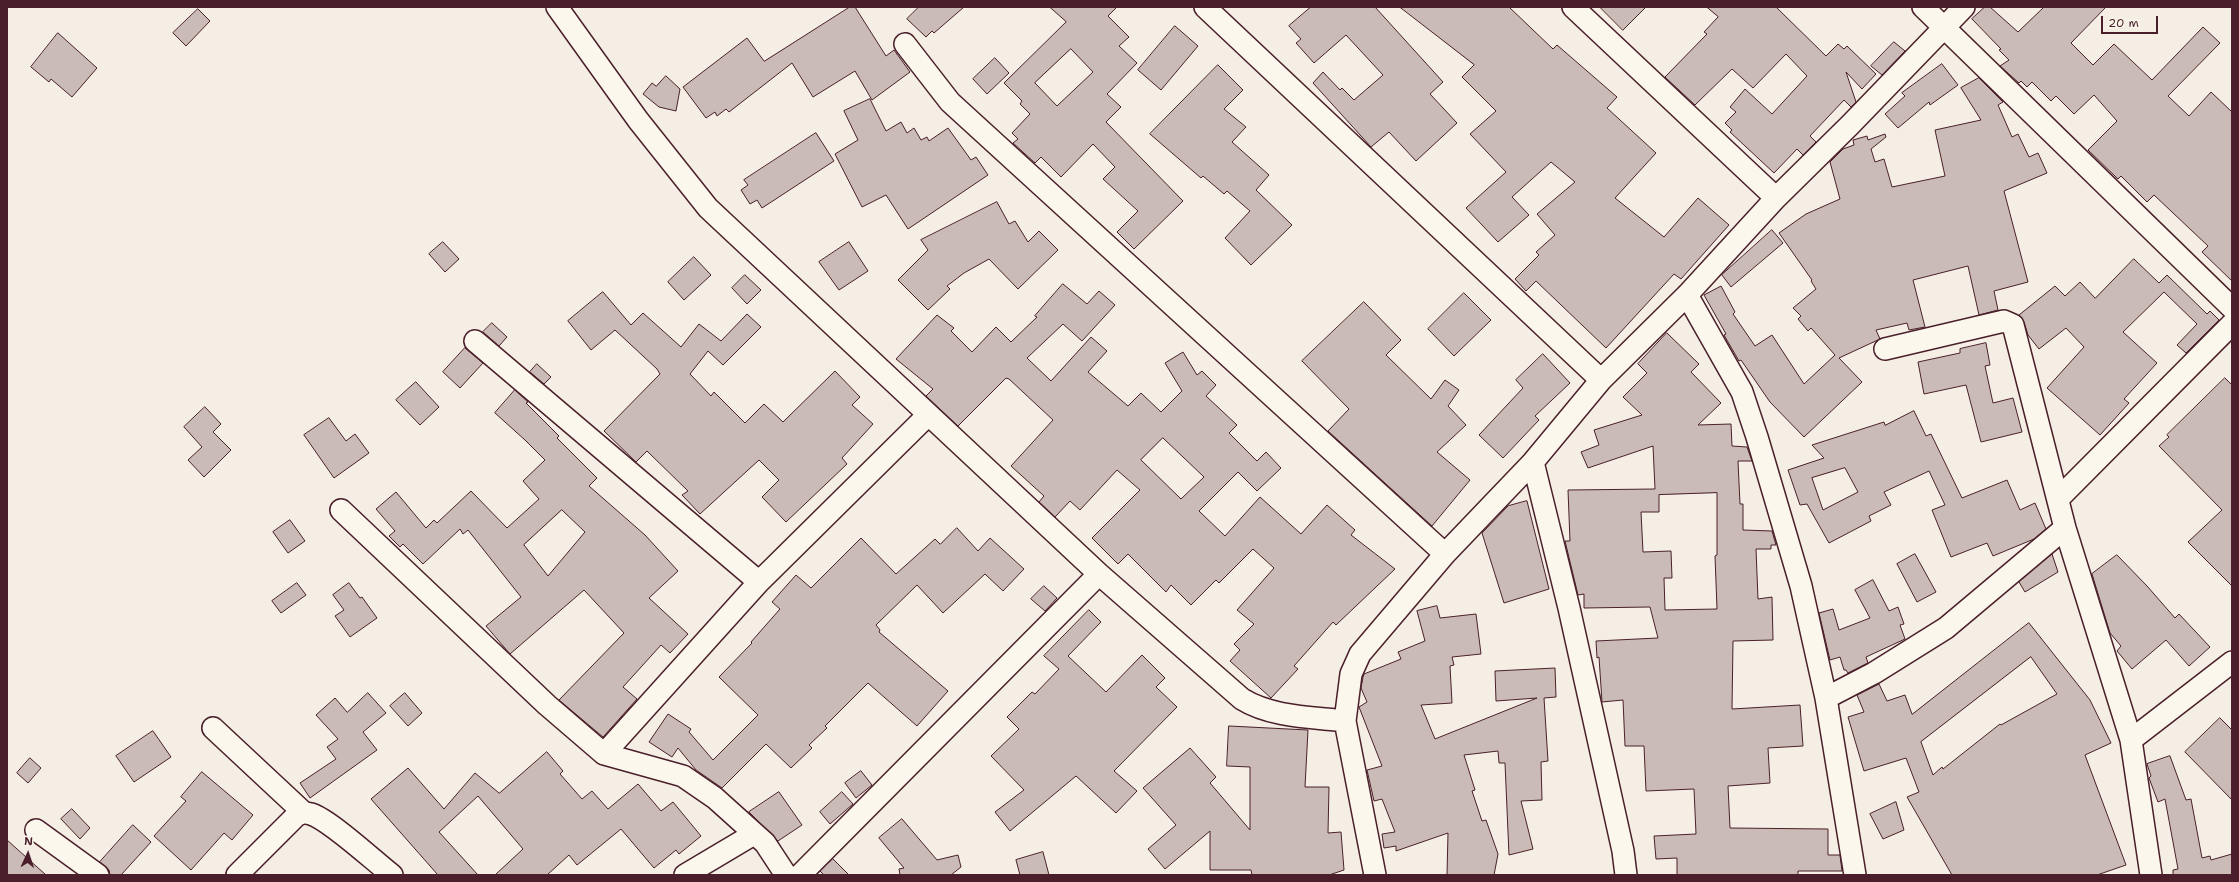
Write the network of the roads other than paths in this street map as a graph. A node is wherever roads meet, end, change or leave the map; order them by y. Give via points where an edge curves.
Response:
1 (557, 7) edge
2 (1205, 7) edge
3 (1573, 7) edge
4 (1923, 7) edge
5 (1964, 7) edge
6 (1944, 28) junction
7 (905, 44) dead end
8 (1776, 198) junction
9 (1687, 295) junction
10 (2232, 308) edge
11 (2232, 324) edge
12 (475, 341) dead end
13 (1885, 349) dead end
14 (1601, 380) junction
15 (928, 414) junction
16 (1532, 462) junction
17 (2058, 499) junction
18 (341, 510) dead end
19 (2065, 528) junction
20 (1445, 554) junction
21 (1099, 574) junction
22 (759, 582) junction
23 (2232, 662) edge
24 (1826, 698) junction
25 (1345, 721) junction
26 (213, 728) dead end
27 (2131, 740) junction
28 (604, 754) junction
29 (303, 812) junction
30 (36, 830) dead end
31 (754, 834) junction
32 (98, 875) edge
33 (237, 875) edge
34 (392, 875) edge
35 (685, 875) edge
36 (786, 875) edge
37 (800, 875) edge
38 (1375, 875) edge
39 (1626, 875) edge
40 (1855, 875) edge
41 (2151, 875) edge

1 - 15 street via 638,120 708,208
2 - 14 street
3 - 8 street
4 - 6 street
5 - 6 street
6 - 8 street
6 - 10 street
7 - 20 street via 950,102
8 - 9 street
9 - 14 street
9 - 24 street via 1742,392 1758,437 1801,586
11 - 17 street
12 - 22 street
13 - 17 street via 2004,321 2013,325
14 - 16 street
15 - 21 street
15 - 22 street
16 - 20 street
16 - 39 street via 1569,608 1623,851
17 - 19 street
18 - 28 street via 547,705
19 - 24 street via 1946,628 1874,673
19 - 27 street
20 - 25 street via 1360,654 1351,674
21 - 25 street via 1253,705 1267,710
21 - 37 street
22 - 28 street
23 - 27 street
24 - 40 street
25 - 38 street
26 - 29 street
27 - 41 street
28 - 31 street via 683,776 715,798
29 - 33 street
29 - 34 street via 324,821
30 - 32 street
31 - 35 street
31 - 36 street via 765,843

